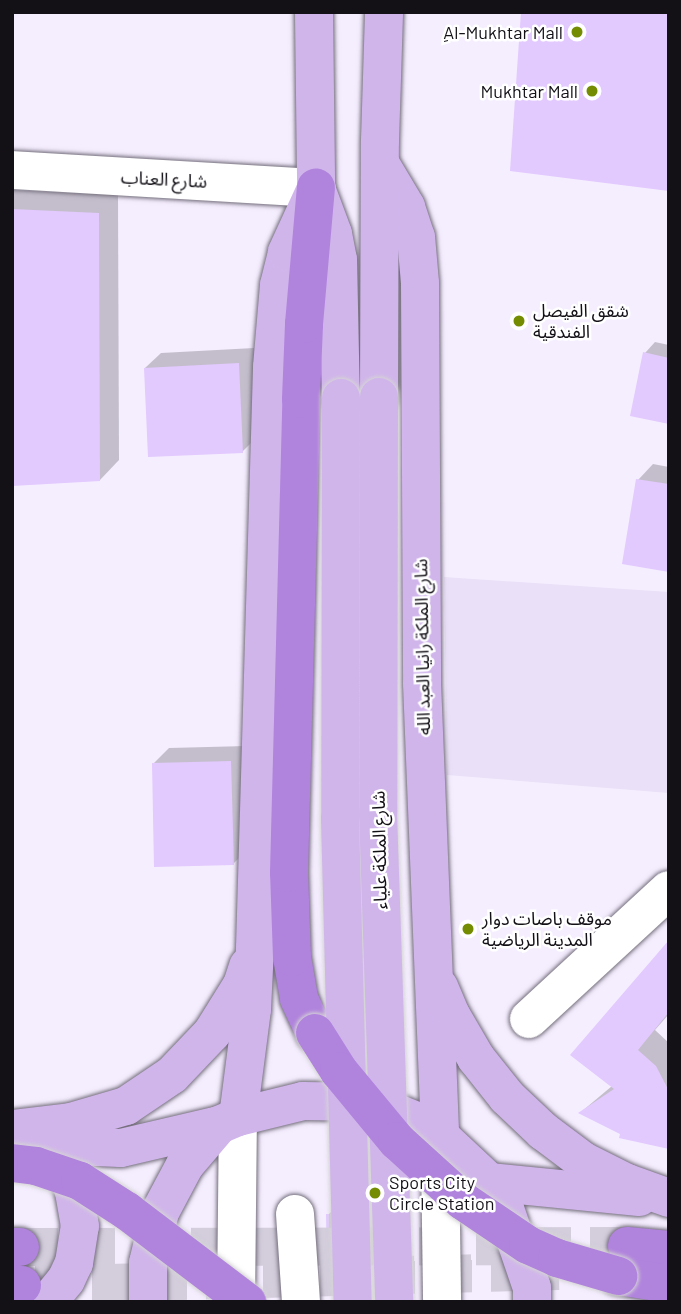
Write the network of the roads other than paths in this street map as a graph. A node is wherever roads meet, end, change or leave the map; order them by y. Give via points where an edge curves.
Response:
1 (314, 12) edge
2 (384, 12) edge
3 (381, 165) junction
4 (12, 170) edge
5 (316, 188) junction
6 (669, 890) edge
7 (255, 948) junction
8 (432, 970) junction
9 (529, 1019) dead end
10 (370, 1102) junction
11 (229, 1121) junction
12 (440, 1136) junction
13 (18, 1145) edge
14 (489, 1182) junction
15 (669, 1199) edge
16 (295, 1214) dead end
17 (669, 1250) edge
18 (669, 1276) edge
19 (669, 1284) edge
20 (27, 1291) edge
21 (148, 1302) edge
22 (236, 1302) edge
23 (247, 1302) edge
24 (301, 1302) edge
25 (353, 1302) edge
26 (382, 1302) edge
27 (394, 1302) edge
28 (442, 1302) edge
29 (532, 1302) edge

1 - 5 main road
2 - 3 main road
3 - 8 main road, شارع الملكة رانيا العبد الله via 406,207 416,237 420,283 422,682
3 - 27 main road, شارع الملكة علياء, bridge via 378,813
4 - 5 street, شارع العناب
5 - 7 main road via 298,223 282,274 272,367
5 - 19 highway, bridge via 301,399 289,873 292,957 299,999 315,1034 367,1107 463,1201 557,1258 618,1276
5 - 25 main road, bridge via 338,260 340,819
6 - 9 street
7 - 11 main road via 252,1009
7 - 13 main road via 242,985 212,1033 172,1075 126,1106 71,1122
8 - 12 main road, شارع الملكة رانيا العبد الله
8 - 15 main road via 476,1058 507,1097 583,1161
10 - 11 main road via 303,1101
10 - 12 main road
10 - 26 street
11 - 13 main road via 121,1148
11 - 21 main road via 185,1165 160,1212 148,1264
11 - 22 street
12 - 14 main road
12 - 28 street
13 - 20 main road via 53,1158 68,1177 80,1226 66,1280
13 - 23 highway, bridge via 36,1166 80,1181
14 - 15 main road
14 - 29 main road via 505,1209 532,1288
16 - 24 street
17 - 18 highway via 627,1258

